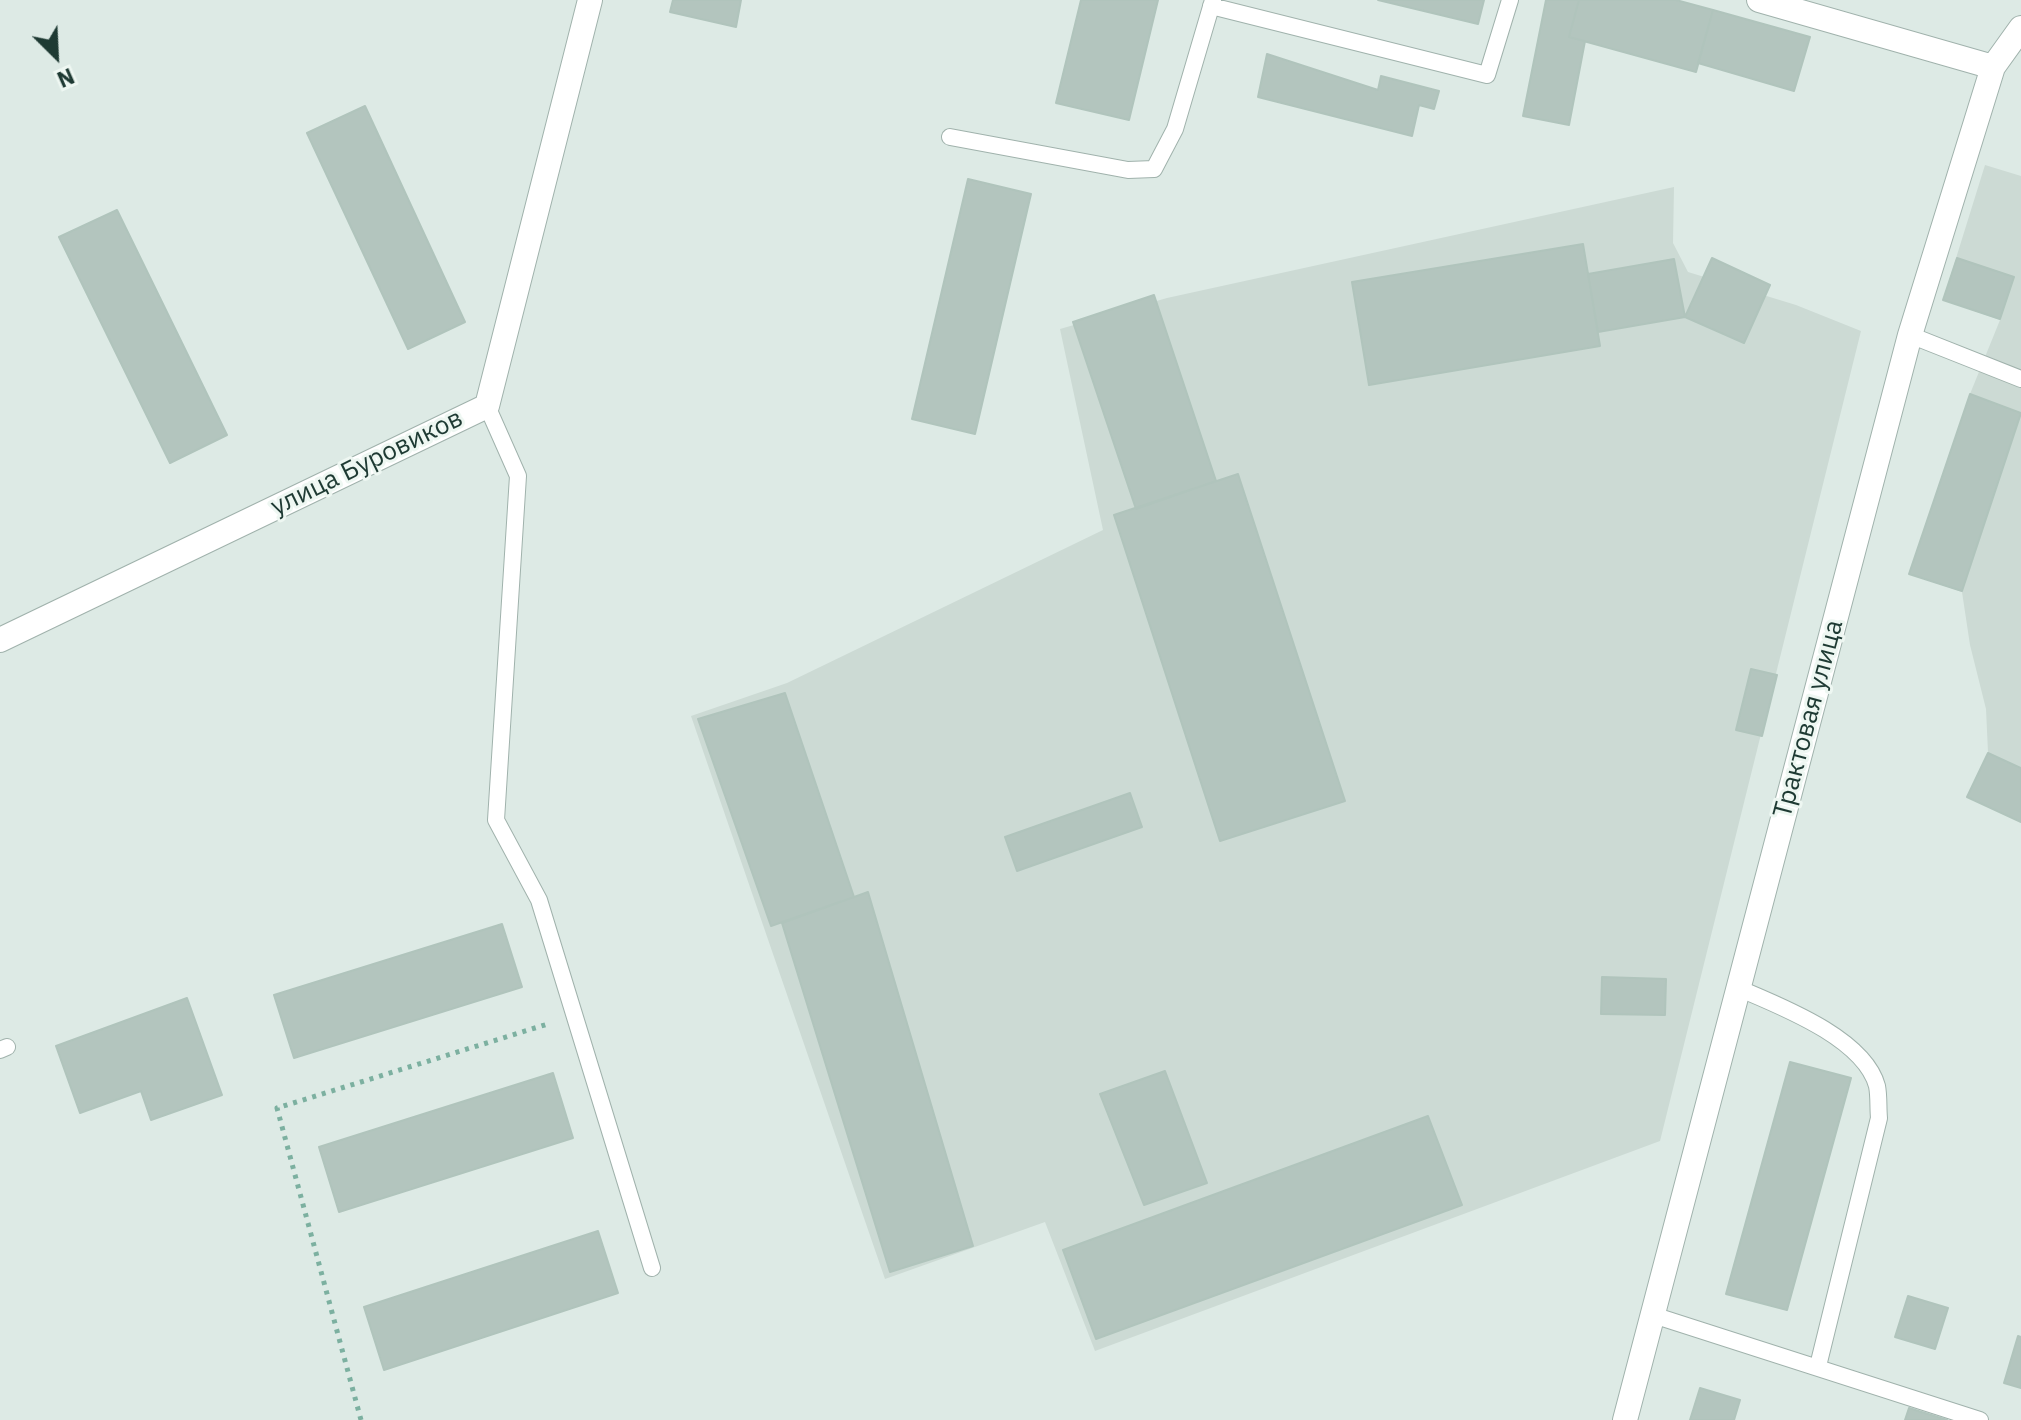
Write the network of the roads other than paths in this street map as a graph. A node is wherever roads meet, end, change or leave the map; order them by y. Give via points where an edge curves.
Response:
1 (590, 0) edge
2 (1510, 0) edge
3 (1759, 0) edge
4 (1212, 3) edge
5 (2021, 28) edge
6 (1993, 67) junction
7 (950, 137) dead end
8 (1910, 335) junction
9 (2021, 379) edge
10 (487, 406) junction
11 (0, 640) edge
12 (1738, 988) junction
13 (652, 1268) dead end
14 (1653, 1315) junction
15 (1818, 1366) junction
16 (1625, 1420) edge
17 (1980, 1420) edge

1 - 10 street, улица Буровиков
2 - 4 lane via 1487,75
3 - 6 street
4 - 7 lane via 1175,129 1154,169 1128,170
5 - 6 street, Трактовая улица
6 - 8 street, Трактовая улица
8 - 9 lane
8 - 12 street, Трактовая улица
10 - 11 street, улица Буровиков
10 - 13 lane via 518,476 496,820 539,900
12 - 14 street, Трактовая улица
12 - 15 lane via 1816,1022 1857,1056 1877,1084 1879,1118
14 - 15 lane
14 - 16 street, Трактовая улица
15 - 17 lane

